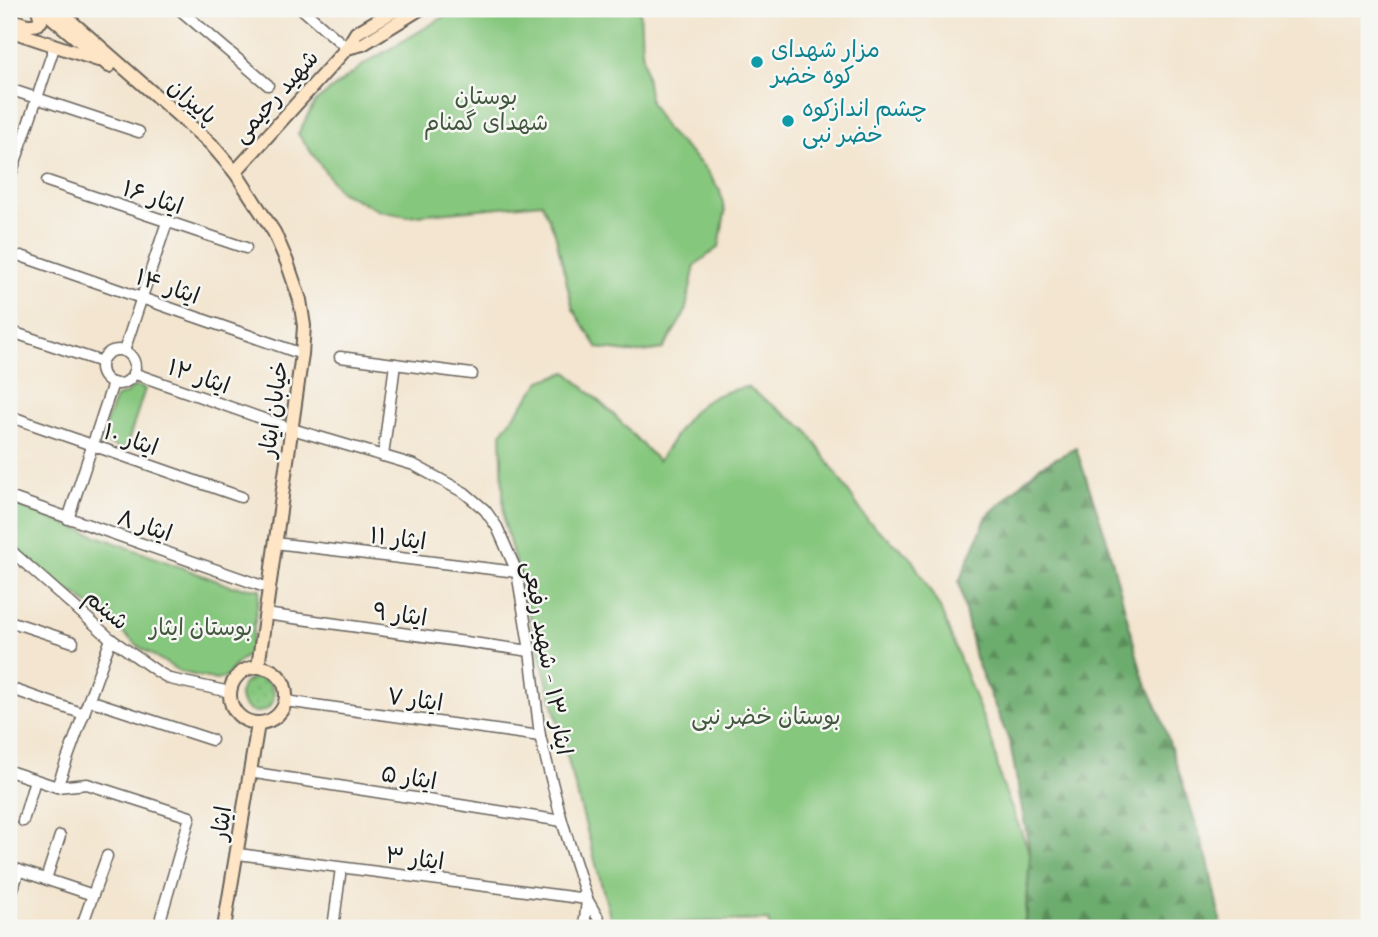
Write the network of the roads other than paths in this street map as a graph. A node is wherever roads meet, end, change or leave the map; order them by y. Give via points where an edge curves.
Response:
1 (40, 9) edge
2 (57, 9) edge
3 (179, 9) edge
4 (302, 9) edge
5 (420, 9) edge
6 (392, 10) edge
7 (9, 18) edge
8 (9, 30) edge
9 (55, 45) junction
10 (347, 48) junction
11 (105, 62) junction
12 (268, 85) dead end
13 (9, 89) edge
14 (37, 99) junction
15 (139, 132) dead end
16 (236, 172) junction
17 (10, 173) edge
18 (47, 181) dead end
19 (167, 222) junction
20 (246, 248) dead end
21 (21, 256) dead end
22 (141, 297) junction
23 (9, 331) edge
24 (124, 351) junction
25 (302, 354) junction
26 (341, 357) dead end
27 (102, 362) junction
28 (396, 364) junction
29 (133, 373) junction
30 (472, 374) dead end
31 (113, 383) junction
32 (9, 416) edge
33 (292, 429) junction
34 (92, 446) junction
35 (383, 456) junction
36 (241, 496) dead end
37 (9, 497) edge
38 (68, 519) junction
39 (275, 542) junction
40 (9, 550) edge
41 (516, 572) junction
42 (268, 588) junction
43 (265, 614) junction
44 (9, 621) edge
45 (111, 639) junction
46 (73, 642) dead end
47 (530, 651) junction
48 (258, 667) junction
49 (9, 688) edge
50 (230, 692) junction
51 (89, 700) junction
52 (285, 701) junction
53 (84, 714) junction
54 (258, 724) junction
55 (540, 736) junction
56 (212, 740) dead end
57 (9, 771) edge
58 (249, 772) junction
59 (36, 780) junction
60 (57, 787) junction
61 (23, 821) dead end
62 (562, 821) junction
63 (60, 836) dead end
64 (237, 854) junction
65 (107, 856) dead end
66 (14, 868) edge
67 (341, 868) junction
68 (46, 879) junction
69 (93, 895) junction
70 (587, 900) junction
71 (9, 901) edge
72 (161, 917) dead end
73 (81, 928) edge
74 (224, 928) edge
75 (333, 928) edge
76 (584, 928) edge
77 (604, 928) edge

1 - 7 main road via 37,25
1 - 11 main road, پاییزان
2 - 16 main road, پاییزان via 211,144
3 - 12 street
4 - 10 street
5 - 10 main road, شهید رحیمی via 363,44
6 - 10 main road via 356,33
8 - 9 main road
9 - 11 main road
9 - 14 street
10 - 16 main road, شهید رحیمی
11 - 16 main road, پاییزان
13 - 14 street
14 - 15 street
14 - 17 street
16 - 25 main road, خیابان ایثار via 287,262 300,300
18 - 19 street, ایثار ۱۶
19 - 20 street, ایثار ۱۶
19 - 22 street
21 - 22 street, ایثار ۱۴
22 - 24 street
22 - 25 street, ایثار ۱۴
23 - 27 street
24 - 27 street via 110,352
24 - 29 street via 134,362
25 - 33 main road, خیابان ایثار
26 - 28 street
27 - 31 street via 102,372
28 - 30 street
28 - 35 street
29 - 31 street via 127,381
29 - 33 street, ایثار ۱۲
31 - 34 street
32 - 34 street, ایثار ۱۰
33 - 35 street, ایثار ۱۳ - شهید رفیعی
33 - 39 main road, خیابان ایثار
34 - 36 street, ایثار ۱۰
34 - 38 street
35 - 41 street, ایثار ۱۳ - شهید رفیعی via 414,465 465,493 485,510
37 - 38 street, ایثار ۸
38 - 42 street, ایثار ۸
39 - 41 street, ایثار ۱۱
39 - 42 main road, خیابان ایثار
40 - 45 street, شبنم
41 - 47 street, ایثار ۱۳ - شهید رفیعی
42 - 43 main road, خیابان ایثار
43 - 47 street, ایثار ۹
43 - 48 main road, خیابان ایثار
44 - 46 street
45 - 50 street, شبنم via 170,679
45 - 51 street
47 - 55 street, ایثار ۱۳ - شهید رفیعی
48 - 50 main road via 236,677
48 - 52 main road via 279,677
49 - 53 street
50 - 54 main road via 234,710
51 - 53 street
51 - 56 street
52 - 54 main road via 273,719
52 - 55 street, ایثار ۷
53 - 60 street
54 - 58 main road, ایثار
55 - 62 street, ایثار ۱۳ - شهید رفیعی
57 - 59 street
58 - 62 street, ایثار ۵
58 - 64 main road, ایثار
59 - 60 street
59 - 61 street
60 - 72 street via 87,785 190,817
62 - 70 street, ایثار ۱۳ - شهید رفیعی
63 - 68 street
64 - 67 street, ایثار ۳
64 - 74 main road, ایثار
65 - 69 street
66 - 68 street
66 - 71 street
67 - 70 street, ایثار ۳
67 - 75 street
68 - 69 street
69 - 73 street
70 - 76 street, ایثار ۱۳ - شهید رفیعی
70 - 77 street, ایثار ۱۳ - شهید رفیعی

